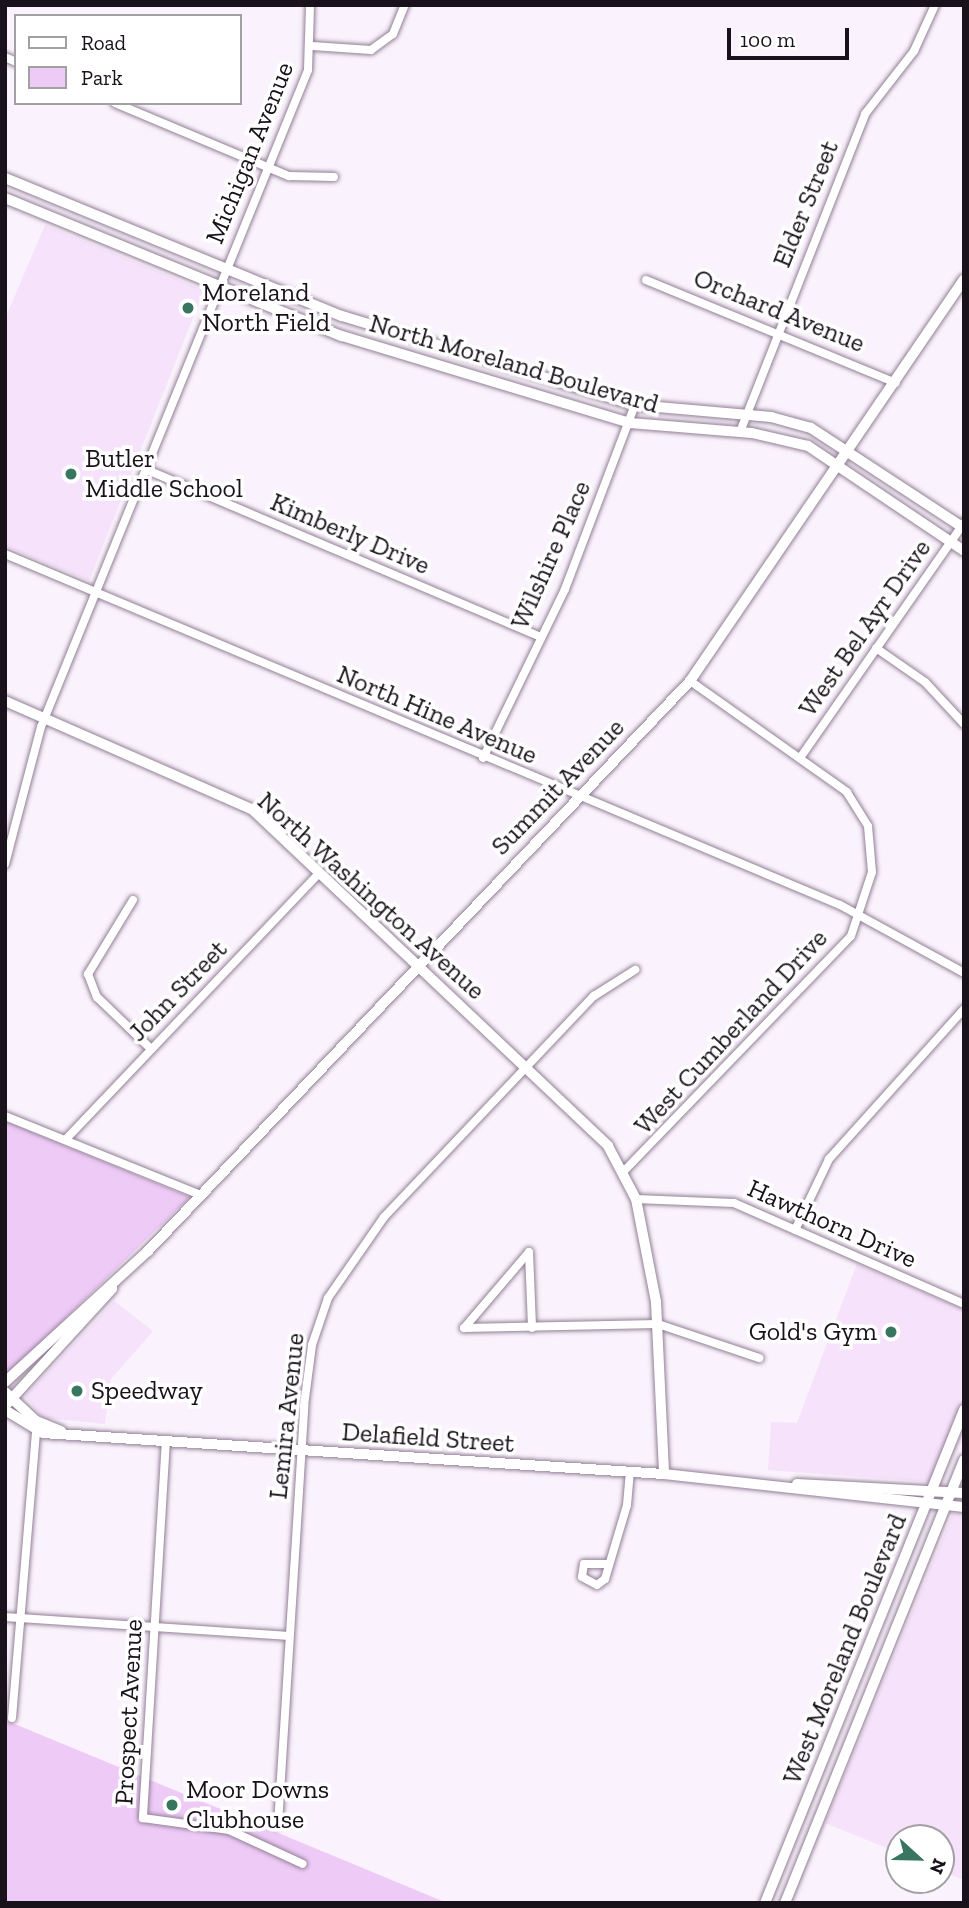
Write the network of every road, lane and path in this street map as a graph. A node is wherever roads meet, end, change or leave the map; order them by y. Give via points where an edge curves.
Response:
1 (310, 5) edge
2 (405, 5) edge
3 (934, 5) edge
4 (312, 46) junction
5 (120, 105) edge
6 (268, 167) junction
7 (334, 177) dead end
8 (5, 178) edge
9 (5, 198) edge
10 (173, 248) junction
11 (167, 264) junction
12 (225, 270) junction
13 (646, 280) dead end
14 (964, 280) edge
15 (219, 286) junction
16 (272, 289) junction
17 (265, 306) junction
18 (777, 332) junction
19 (896, 383) junction
20 (635, 405) junction
21 (745, 415) junction
22 (630, 423) junction
23 (801, 425) junction
24 (740, 432) junction
25 (794, 441) junction
26 (850, 450) junction
27 (840, 465) junction
28 (145, 469) junction
29 (897, 482) junction
30 (887, 498) junction
31 (963, 526) edge
32 (951, 542) junction
33 (964, 551) edge
34 (5, 554) edge
35 (99, 595) junction
36 (540, 637) junction
37 (876, 648) junction
38 (690, 681) junction
39 (5, 701) edge
40 (44, 718) junction
41 (964, 724) edge
42 (483, 758) junction
43 (800, 758) junction
44 (580, 797) junction
45 (5, 864) edge
46 (319, 873) junction
47 (133, 900) dead end
48 (860, 915) junction
49 (419, 967) junction
50 (635, 971) dead end
51 (964, 973) edge
52 (964, 1009) edge
53 (151, 1049) junction
54 (525, 1068) junction
55 (5, 1116) edge
56 (67, 1138) junction
57 (625, 1170) junction
58 (201, 1195) junction
59 (636, 1199) junction
60 (795, 1230) junction
61 (121, 1275) junction
62 (964, 1304) edge
63 (658, 1324) junction
64 (531, 1328) junction
65 (759, 1358) dead end
66 (5, 1382) edge
67 (10, 1394) edge
68 (5, 1408) edge
69 (964, 1410) edge
70 (36, 1432) junction
71 (65, 1433) junction
72 (953, 1437) junction
73 (166, 1440) junction
74 (964, 1440) edge
75 (302, 1451) junction
76 (964, 1460) edge
77 (630, 1472) junction
78 (664, 1474) junction
79 (843, 1483) junction
80 (789, 1485) junction
81 (883, 1486) junction
82 (932, 1489) junction
83 (951, 1492) junction
84 (964, 1493) edge
85 (842, 1496) junction
86 (883, 1500) junction
87 (925, 1505) junction
88 (945, 1506) junction
89 (964, 1507) edge
90 (609, 1564) dead end
91 (900, 1569) junction
92 (917, 1575) junction
93 (883, 1611) junction
94 (5, 1617) edge
95 (20, 1618) junction
96 (900, 1618) junction
97 (154, 1627) junction
98 (289, 1636) junction
99 (845, 1705) junction
100 (862, 1713) junction
101 (12, 1718) dead end
102 (808, 1798) junction
103 (825, 1804) junction
104 (278, 1825) dead end
105 (303, 1864) dead end
106 (775, 1878) junction
107 (792, 1884) junction
108 (765, 1903) edge
109 (785, 1903) edge

1 - 4 street, Michigan Avenue
2 - 4 street via 389,39 371,50
3 - 18 street, Elder Street via 914,51 865,114
4 - 6 street, Michigan Avenue
5 - 6 street
6 - 7 street via 298,179
6 - 12 street, Michigan Avenue
8 - 10 street, North Moreland Boulevard
9 - 11 street, North Moreland Boulevard
10 - 11 street
10 - 12 street, North Moreland Boulevard
11 - 15 street, North Moreland Boulevard
12 - 15 street, Michigan Avenue
12 - 16 street, North Moreland Boulevard
13 - 18 street, Orchard Avenue
14 - 19 main road, Summit Avenue
15 - 17 street, North Moreland Boulevard
15 - 28 street, Michigan Avenue
16 - 17 street
16 - 20 street, North Moreland Boulevard
17 - 22 street, North Moreland Boulevard via 342,336
18 - 19 street, Orchard Avenue
18 - 21 street, Elder Street
19 - 26 main road, Summit Avenue
20 - 21 street, North Moreland Boulevard
20 - 22 street, Wilshire Place
21 - 23 street, North Moreland Boulevard
21 - 24 street, Elder Street
22 - 24 street, North Moreland Boulevard
22 - 36 street, Wilshire Place
23 - 25 street
23 - 26 street, North Moreland Boulevard
24 - 25 street, North Moreland Boulevard
25 - 27 street, North Moreland Boulevard
26 - 27 main road, Summit Avenue
26 - 29 street, North Moreland Boulevard
27 - 30 street, North Moreland Boulevard
27 - 38 main road, Summit Avenue
28 - 35 street, Michigan Avenue
28 - 36 street, Kimberly Drive
29 - 30 street
29 - 31 street, North Moreland Boulevard
30 - 32 street, North Moreland Boulevard
31 - 32 street, West Bel Ayr Drive
32 - 33 street, North Moreland Boulevard
32 - 37 street, West Bel Ayr Drive
34 - 35 street, North Hine Avenue
35 - 40 street, Michigan Avenue
35 - 42 street, North Hine Avenue
36 - 42 street, Wilshire Place
37 - 41 street via 931,687
37 - 43 street, West Bel Ayr Drive
38 - 43 street, West Cumberland Drive
38 - 44 main road, Summit Avenue
39 - 40 street, North Washington Avenue
40 - 45 street, Michigan Avenue
40 - 46 street, North Washington Avenue via 253,810
42 - 44 street, North Hine Avenue
43 - 48 street, West Cumberland Drive via 847,792 868,826 873,861
44 - 48 street, North Hine Avenue
44 - 49 main road, Summit Avenue
46 - 49 street, North Washington Avenue
46 - 53 street, John Street
47 - 53 street via 88,974 97,996
48 - 51 street, North Hine Avenue
48 - 57 street, West Cumberland Drive via 844,944
49 - 54 street, North Washington Avenue
49 - 58 main road, Summit Avenue
50 - 54 street, Lemira Avenue via 594,996
52 - 60 street via 829,1159
53 - 56 street, John Street
54 - 57 street, North Washington Avenue
54 - 75 street, Lemira Avenue via 367,1236 339,1277 312,1345
55 - 56 street
56 - 58 street
57 - 59 street
58 - 61 main road, Summit Avenue
59 - 60 street, Hawthorn Drive via 728,1201
59 - 63 street
60 - 62 street, Hawthorn Drive
61 - 66 main road, Summit Avenue
61 - 67 main road, Summit Avenue
63 - 64 street
63 - 65 street
63 - 78 street
64 - 64 street via 464,1328 529,1252 528,1271
67 - 68 main road, Summit Avenue
67 - 71 street, Delafield Street via 36,1421
68 - 70 street
69 - 72 street, West Moreland Boulevard
70 - 71 street, Delafield Street
70 - 95 street
71 - 73 street, Delafield Street
72 - 74 street
72 - 82 street, West Moreland Boulevard
73 - 75 street, Delafield Street
73 - 97 street, Prospect Avenue
75 - 77 street, Delafield Street
75 - 98 street, Lemira Avenue
76 - 83 street, West Moreland Boulevard
77 - 78 street, Delafield Street
77 - 90 street
78 - 80 street, Delafield Street
79 - 80 street, Delafield Street
79 - 81 street, Delafield Street
79 - 85 street
80 - 85 street, Delafield Street
81 - 82 street, Delafield Street
81 - 86 street
82 - 83 street, Delafield Street
82 - 87 street, West Moreland Boulevard
83 - 84 street, Delafield Street
83 - 88 street, West Moreland Boulevard
85 - 86 street, Delafield Street
86 - 87 street, Delafield Street
87 - 88 street, Delafield Street
87 - 91 street, West Moreland Boulevard
88 - 89 street, Delafield Street
88 - 92 street, West Moreland Boulevard
91 - 92 street
91 - 93 street, West Moreland Boulevard
92 - 96 street, West Moreland Boulevard
93 - 96 street
93 - 99 street, West Moreland Boulevard
94 - 95 street
95 - 97 street
95 - 101 street
96 - 100 street, West Moreland Boulevard
97 - 98 street
97 - 105 street, Prospect Avenue via 143,1818 229,1830
98 - 104 street, Lemira Avenue
99 - 100 street
99 - 102 street, West Moreland Boulevard
100 - 103 street, West Moreland Boulevard
102 - 103 street
102 - 106 street, West Moreland Boulevard
103 - 107 street, West Moreland Boulevard
106 - 107 street
106 - 108 street, West Moreland Boulevard
107 - 109 street, West Moreland Boulevard

